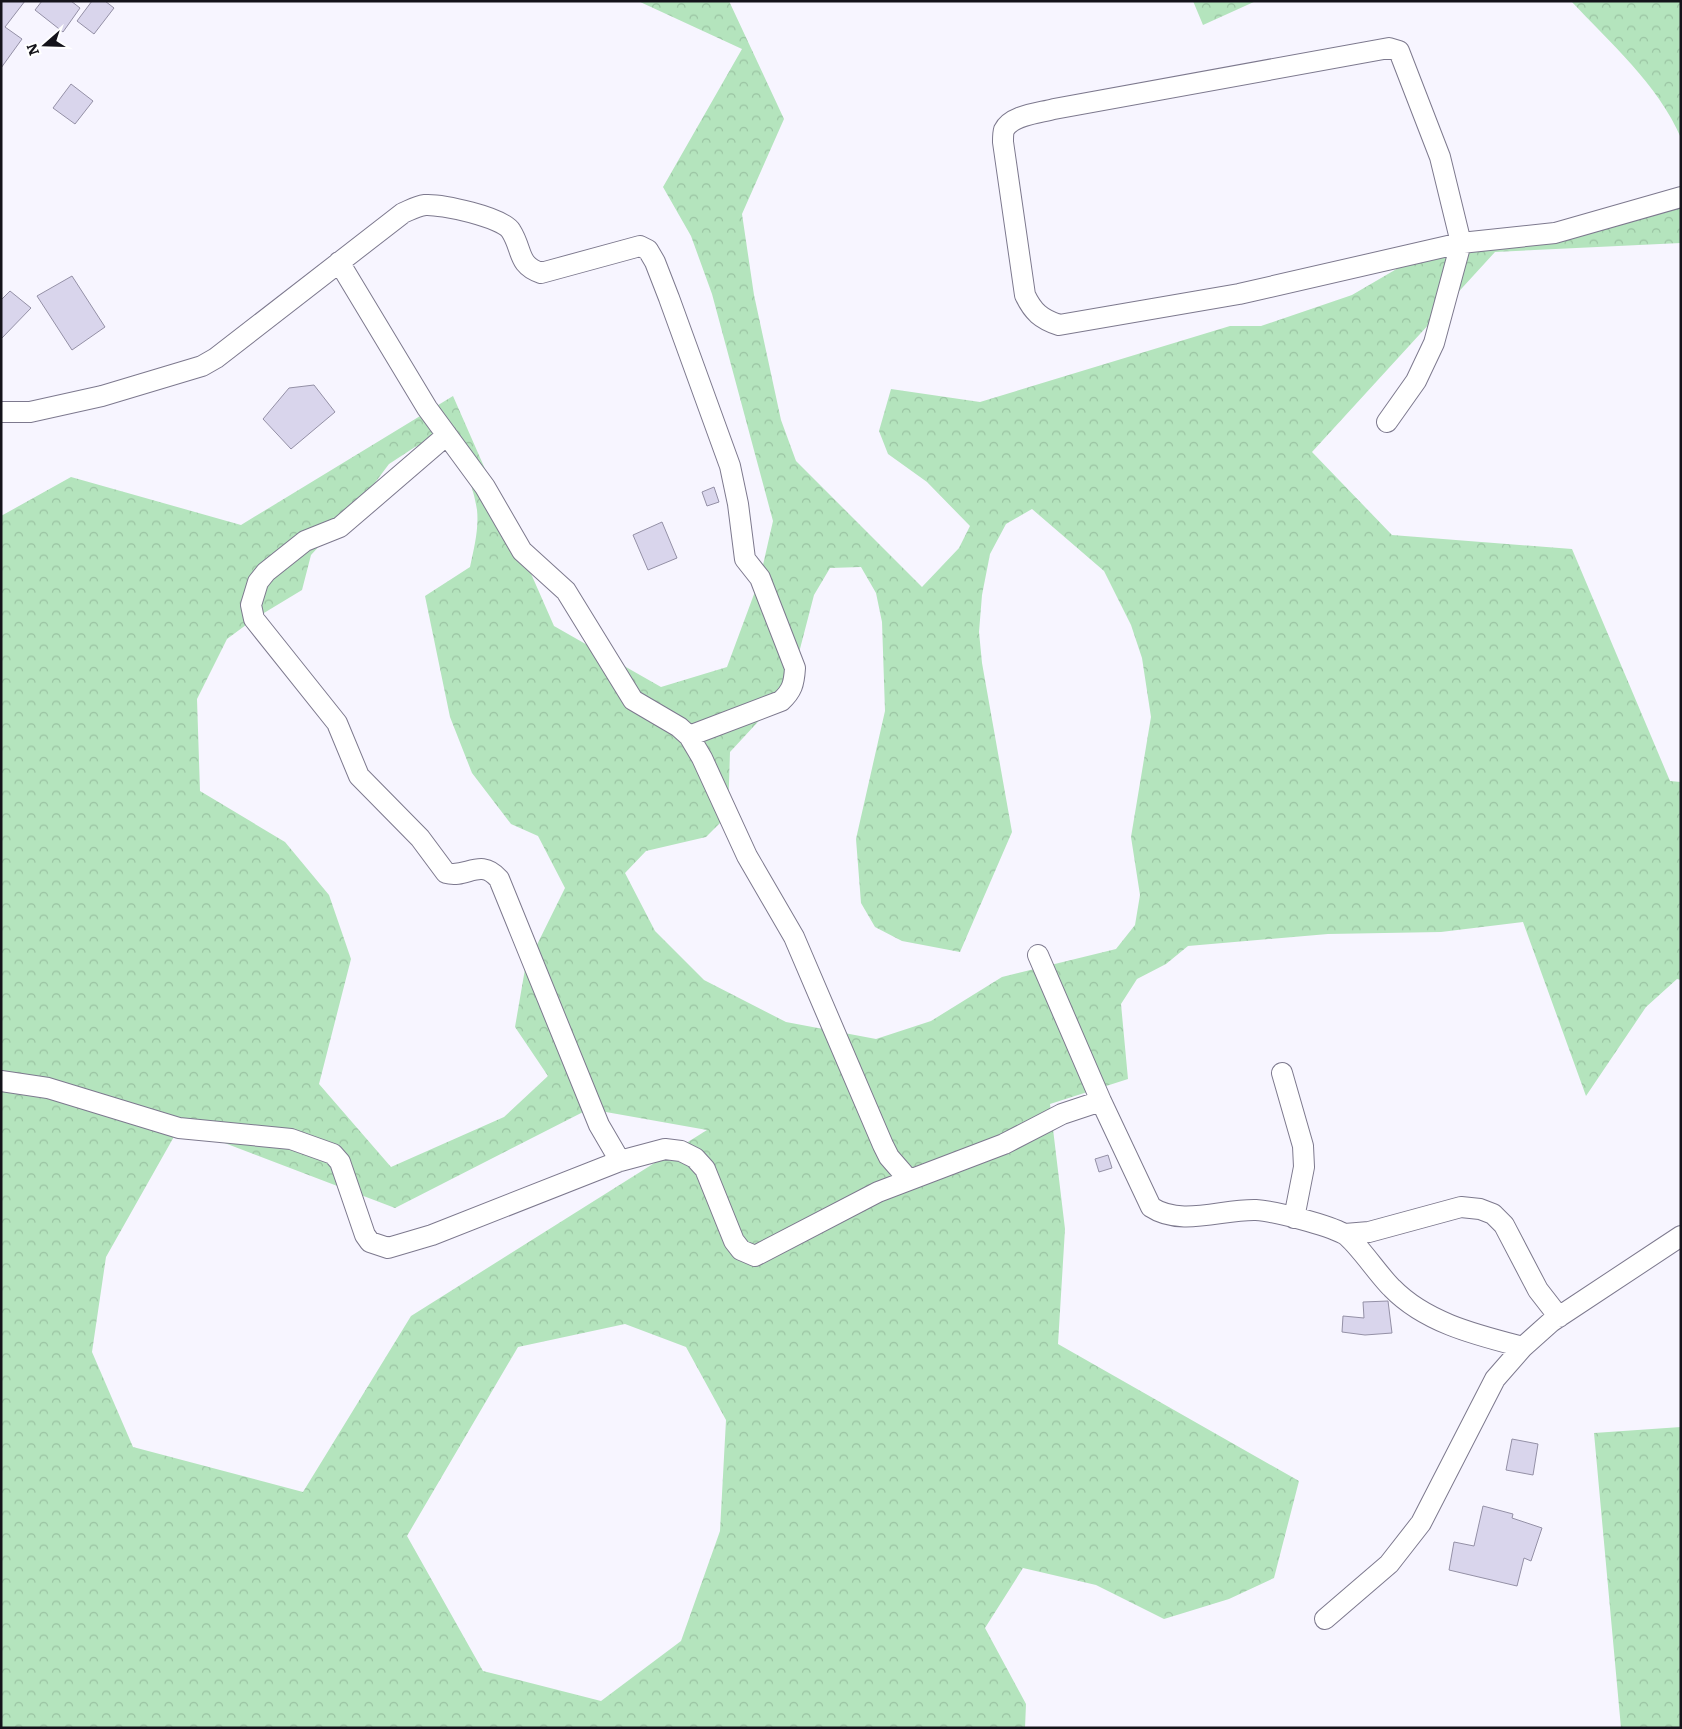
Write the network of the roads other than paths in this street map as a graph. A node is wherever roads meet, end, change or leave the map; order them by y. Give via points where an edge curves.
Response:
1 (1681, 197) edge
2 (1461, 243) junction
3 (339, 262) junction
4 (1, 412) edge
5 (1387, 422) dead end
6 (447, 435) junction
7 (689, 736) junction
8 (1038, 955) dead end
9 (1282, 1072) dead end
10 (1, 1082) edge
11 (1101, 1101) junction
12 (620, 1161) junction
13 (909, 1180) junction
14 (1294, 1218) junction
15 (1345, 1234) junction
16 (1681, 1236) edge
17 (1559, 1317) junction
18 (1523, 1347) junction
19 (1325, 1619) dead end

1 - 2 street via 1555,233
2 - 2 street via 1239,294 1059,325 1042,319 1025,295 1003,142 1004,130 1019,119 1054,109 1394,48 1402,56 1440,157
2 - 5 street via 1434,343 1416,381
3 - 4 street via 202,366 102,396 30,412
3 - 6 street via 427,408
3 - 7 street via 403,213 426,205 495,218 511,230 529,269 541,273 630,247 640,246 648,250 669,298 730,466 745,559 760,578 795,668 790,693 781,701
6 - 7 street via 485,486 522,551 566,591 633,700
6 - 12 street via 340,527 305,540 266,572 258,582 251,605 254,619 336,723 359,776 420,838 446,873 484,868 492,870 499,879 599,1125
7 - 13 street via 747,856 794,937 883,1145
8 - 11 street
9 - 14 street via 1303,1146 1304,1166
10 - 12 street via 48,1088 179,1128 291,1139 333,1154 340,1162 365,1235 370,1242 388,1248 432,1235
11 - 13 street via 1062,1114 1004,1144
11 - 14 street via 1151,1208 1161,1214 1175,1216 1255,1210
12 - 13 street via 665,1149 681,1151 695,1158 705,1169 734,1241 741,1250 755,1256 878,1192
14 - 15 street
15 - 17 street via 1369,1232 1462,1208 1493,1214 1504,1225 1538,1290
15 - 18 street via 1392,1289 1418,1309 1466,1332
16 - 17 street
17 - 18 street
18 - 19 street via 1495,1379 1421,1524 1389,1564

